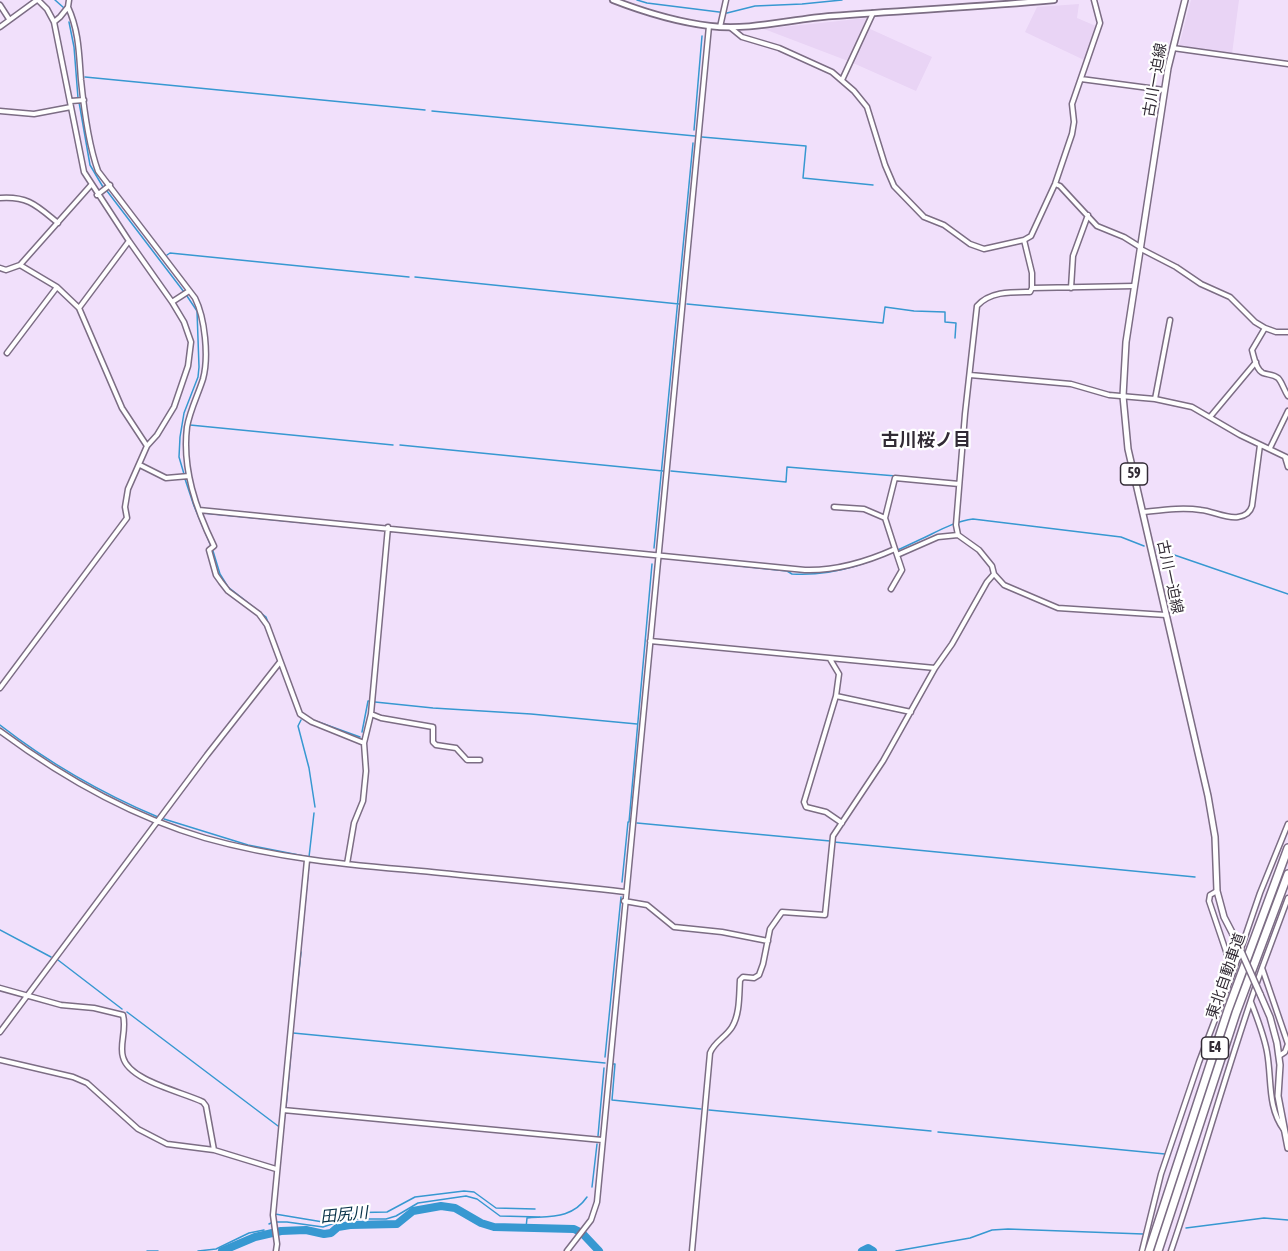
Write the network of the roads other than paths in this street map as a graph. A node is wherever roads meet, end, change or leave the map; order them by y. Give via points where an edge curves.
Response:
1 (38, 0) edge
2 (69, 0) edge
3 (613, 0) edge
4 (726, 0) edge
5 (1054, 0) edge
6 (1094, 0) edge
7 (1185, 0) edge
8 (0, 5) edge
9 (68, 7) junction
10 (873, 13) junction
11 (10, 20) junction
12 (54, 22) junction
13 (709, 26) junction
14 (0, 27) edge
15 (720, 27) junction
16 (731, 28) junction
17 (1173, 48) junction
18 (1288, 64) edge
19 (1080, 79) junction
20 (842, 80) junction
21 (1164, 90) junction
22 (84, 100) junction
23 (71, 104) junction
24 (0, 111) edge
25 (1055, 184) junction
26 (91, 185) junction
27 (110, 186) junction
28 (97, 195) junction
29 (0, 198) edge
30 (1088, 215) junction
31 (58, 223) junction
32 (1024, 240) junction
33 (129, 241) junction
34 (1141, 248) junction
35 (20, 265) junction
36 (0, 268) edge
37 (1135, 286) junction
38 (57, 287) junction
39 (1032, 288) junction
40 (1071, 288) junction
41 (189, 291) junction
42 (172, 302) junction
43 (79, 308) junction
44 (1170, 320) dead end
45 (1264, 328) junction
46 (1288, 332) edge
47 (7, 353) dead end
48 (1256, 362) junction
49 (970, 375) junction
50 (1122, 396) junction
51 (1288, 396) edge
52 (1155, 399) junction
53 (1288, 411) edge
54 (1210, 417) junction
55 (1260, 445) junction
56 (147, 446) junction
57 (1270, 448) junction
58 (1287, 457) edge
59 (140, 465) junction
60 (1288, 467) edge
61 (189, 476) junction
62 (959, 484) junction
63 (834, 507) dead end
64 (199, 510) junction
65 (1143, 512) junction
66 (885, 518) junction
67 (388, 529) junction
68 (958, 535) junction
69 (896, 551) junction
70 (659, 554) junction
71 (994, 574) junction
72 (891, 589) dead end
73 (1166, 615) junction
74 (650, 641) junction
75 (830, 658) junction
76 (280, 661) junction
77 (934, 668) junction
78 (0, 688) edge
79 (836, 696) junction
80 (911, 711) junction
81 (372, 714) junction
82 (0, 731) edge
83 (364, 743) junction
84 (480, 760) dead end
85 (158, 820) junction
86 (842, 823) junction
87 (1288, 824) edge
88 (1288, 848) edge
89 (307, 860) junction
90 (347, 865) junction
91 (1288, 874) edge
92 (1217, 891) junction
93 (625, 892) junction
94 (1288, 898) edge
95 (624, 901) junction
96 (768, 942) junction
97 (1262, 968) junction
98 (1233, 972) junction
99 (0, 988) edge
100 (27, 996) junction
101 (1250, 1001) junction
102 (0, 1032) edge
103 (1279, 1056) junction
104 (0, 1060) edge
105 (283, 1110) junction
106 (1284, 1131) junction
107 (602, 1140) junction
108 (1288, 1148) edge
109 (214, 1150) junction
110 (276, 1169) junction
111 (276, 1251) edge
112 (567, 1251) edge
113 (692, 1251) edge
114 (1142, 1251) edge
115 (1149, 1251) edge
116 (1158, 1251) edge
117 (1171, 1251) edge

1 - 11 street
1 - 12 street
2 - 9 street
3 - 13 street via 660,16
4 - 15 street
5 - 10 street
6 - 19 street via 1100,23
7 - 17 main road, 古川一迫線 / 59
8 - 11 street
9 - 12 street
9 - 22 street via 79,43
10 - 16 street
10 - 20 street
11 - 14 street
12 - 23 street
13 - 15 street
13 - 70 street
15 - 16 street
16 - 20 street via 742,36 817,64
17 - 18 street
17 - 21 main road, 古川一迫線 / 59
19 - 21 street
19 - 25 street via 1071,108 1072,134
20 - 32 street via 867,107 889,177 899,194 919,213 976,247 992,248
21 - 34 main road, 古川一迫線 / 59
22 - 23 street
22 - 27 street via 93,156 98,171
23 - 24 street via 34,114
23 - 26 street via 80,163
25 - 30 street
25 - 32 street via 1033,234
26 - 28 street
26 - 31 street
27 - 28 street
27 - 41 street
28 - 33 street
29 - 31 street via 33,202
30 - 34 street via 1097,226
30 - 40 street via 1073,256
31 - 35 street
32 - 39 street
33 - 42 street
33 - 43 street
34 - 37 main road, 古川一迫線 / 59
34 - 45 street via 1201,285 1230,297
35 - 36 street
35 - 38 street
37 - 40 street
37 - 50 main road, 古川一迫線 / 59
38 - 43 street
38 - 47 street
39 - 40 street
39 - 49 street via 1030,292 1000,293 977,306
41 - 42 street
41 - 61 street via 203,318 205,366 188,424
42 - 56 street via 188,332 191,352 174,407
43 - 56 street via 122,408
44 - 52 street
45 - 46 street
45 - 48 street via 1252,350
48 - 51 street via 1260,371 1280,380
48 - 54 street
49 - 50 street via 1071,384
49 - 62 street
50 - 52 street
50 - 65 main road, 古川一迫線 / 59 via 1128,449
52 - 54 street via 1192,407
53 - 57 street
54 - 55 street
55 - 57 street
55 - 65 street via 1250,513 1234,518 1189,508
56 - 59 street
57 - 58 street
58 - 60 street
59 - 61 street via 166,478
59 - 78 street via 128,489 127,518
61 - 64 street
62 - 66 street via 895,478
62 - 68 street
63 - 66 street via 864,509
64 - 67 street
64 - 76 street via 214,546 209,550 216,575 228,591 264,619
65 - 73 main road, 古川一迫線 / 59
66 - 69 street
67 - 70 street
67 - 81 street
68 - 69 street via 938,537
68 - 71 street via 979,550
69 - 70 street via 815,571
69 - 72 street via 902,570
70 - 74 street
71 - 73 street via 1004,585 1058,608
71 - 77 street
73 - 92 main road, 古川一迫線 / 59 via 1213,825
74 - 75 street
74 - 93 street
75 - 77 street
75 - 79 street via 839,674
76 - 83 street via 297,709 305,719
76 - 85 street
77 - 80 street
79 - 80 street
79 - 86 street via 804,802 806,807 826,812
80 - 86 street
81 - 83 street
81 - 84 street via 434,727 436,745 456,748 467,760
82 - 85 street via 62,774
83 - 90 street via 363,801 354,823
85 - 89 street via 232,845
85 - 100 street
86 - 96 street via 831,841 825,915 782,912 771,926
87 - 98 street
88 - 115 highway, 東北自動車道 / E4 via 1228,1010
89 - 90 street
89 - 105 street
90 - 93 street
91 - 116 highway, 東北自動車道 / E4 via 1236,1013
92 - 98 street via 1209,901
92 - 103 main road, 古川一迫線 / 59, bridge via 1224,917 1275,1031
93 - 95 street
94 - 97 street
95 - 96 street via 647,905 674,927
95 - 107 street
96 - 113 street via 759,975 740,980 736,1019 710,1053
97 - 101 street
97 - 103 street via 1288,1044
98 - 114 street via 1161,1174
99 - 100 street
100 - 102 street
100 - 109 street via 123,1015 121,1051 125,1063 143,1078 203,1102
101 - 106 street via 1266,1050 1272,1105
101 - 117 street
103 - 106 main road, 古川一迫線 / 59 via 1278,1096
104 - 109 street via 87,1083 138,1129 167,1144
105 - 107 street
105 - 110 street
106 - 108 main road, 古川一迫線 / 59
107 - 112 street via 595,1211
109 - 110 street
110 - 111 street

